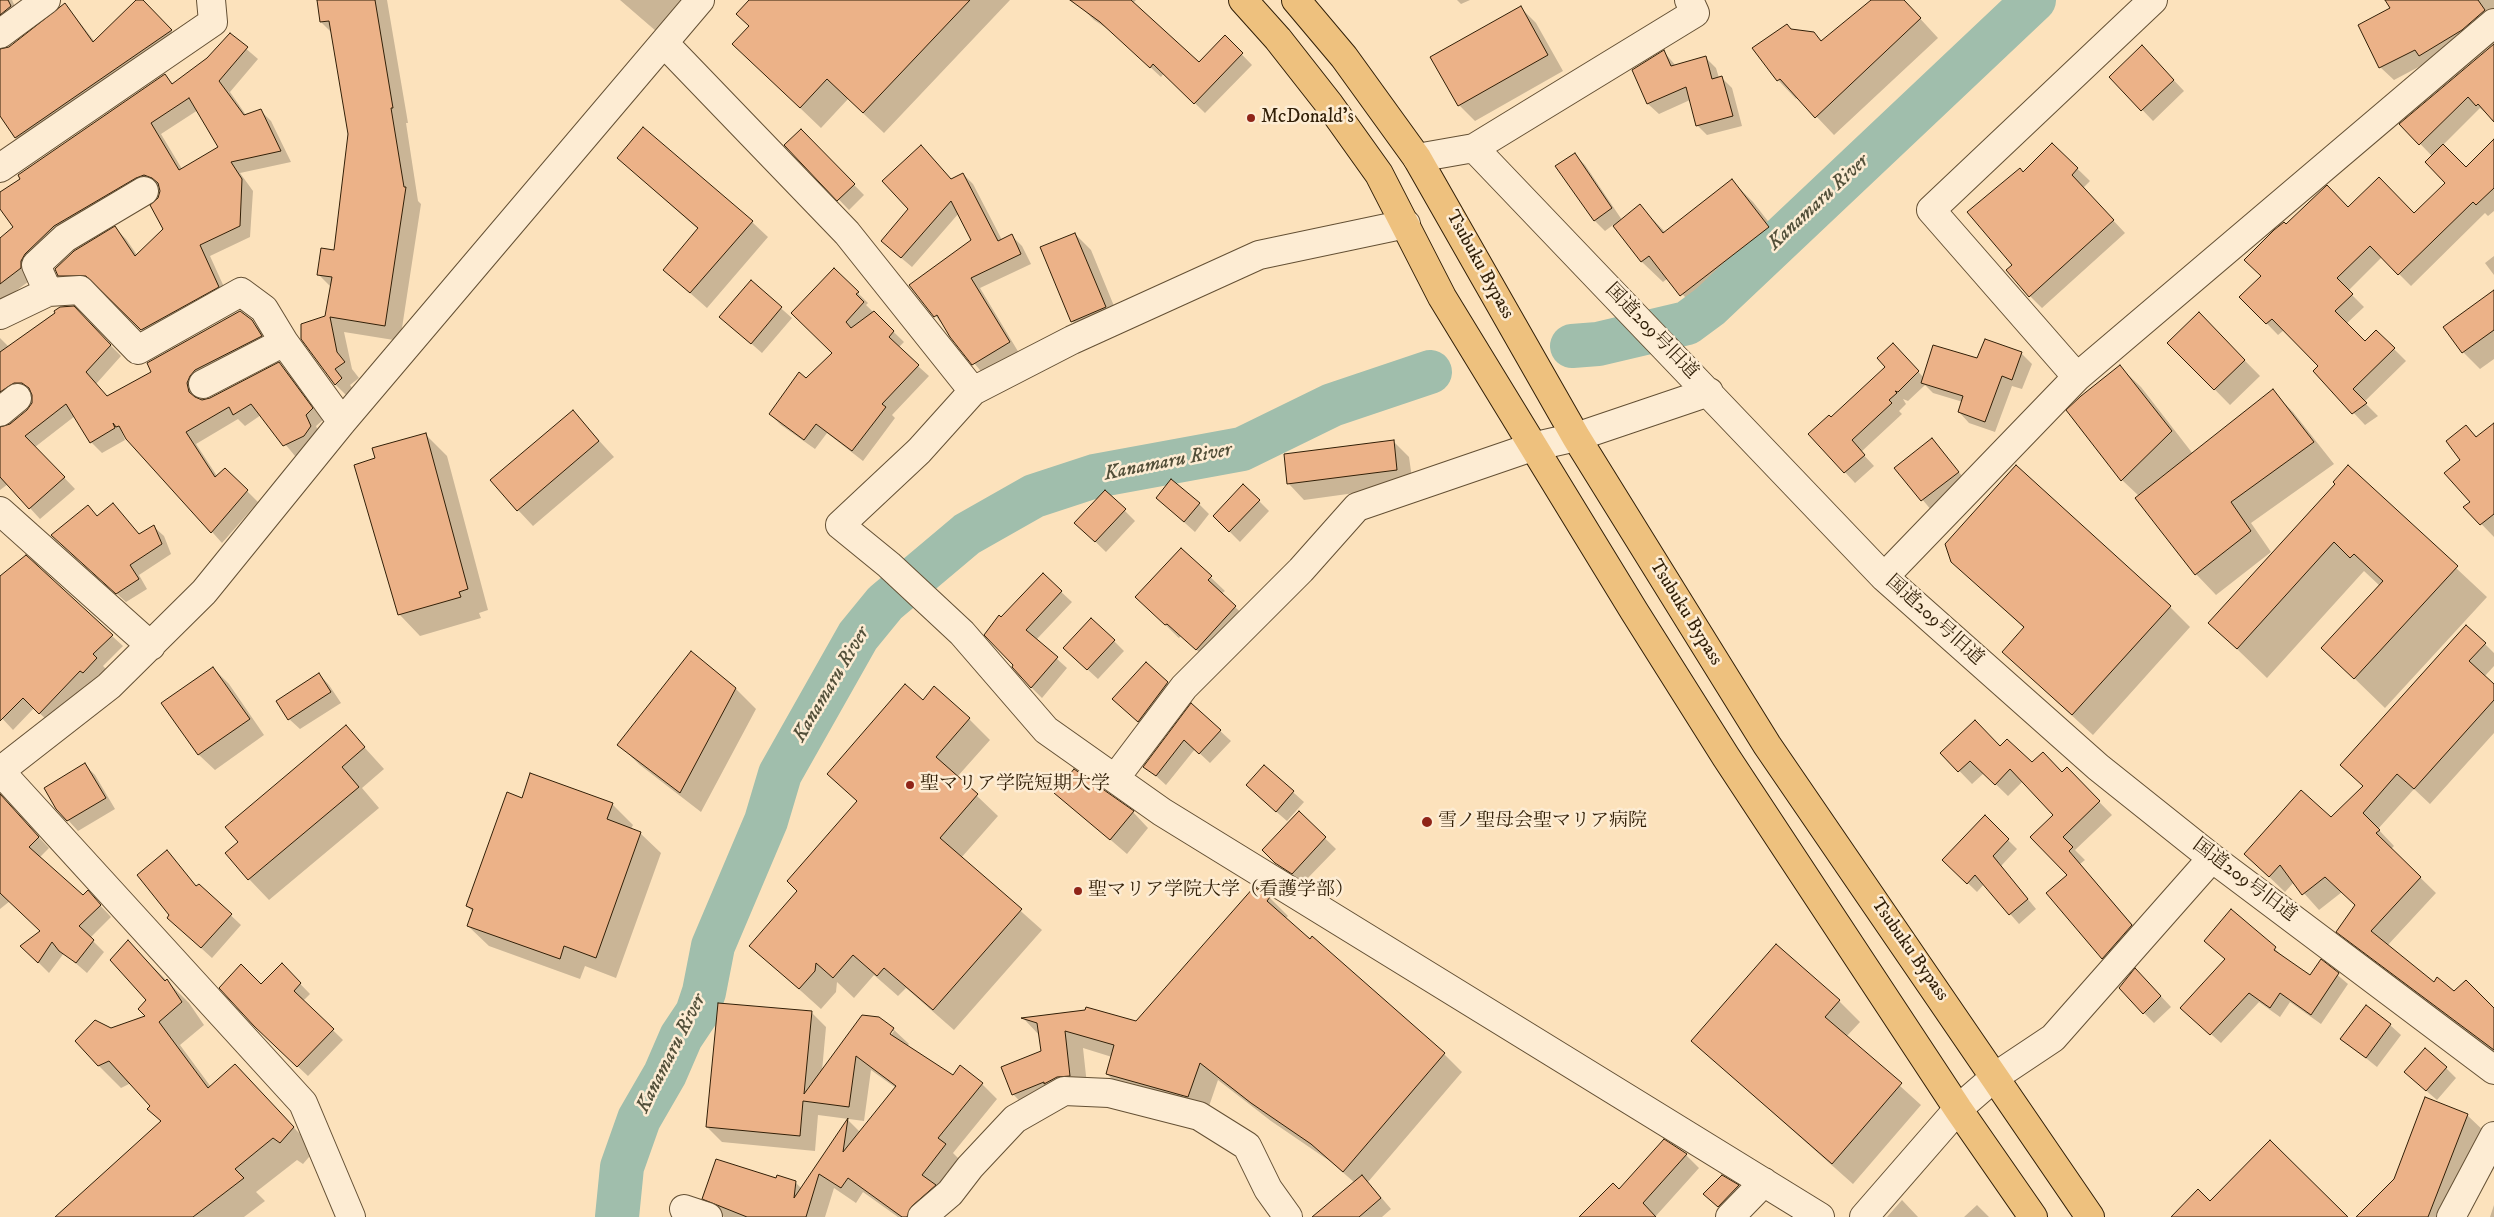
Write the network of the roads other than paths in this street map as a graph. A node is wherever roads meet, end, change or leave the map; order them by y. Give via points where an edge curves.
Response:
1 (211, 0) edge
2 (700, 0) edge
3 (1243, 0) edge
4 (1296, 0) edge
5 (1689, 0) edge
6 (2153, 0) edge
7 (34, 4) edge
8 (2494, 23) edge
9 (0, 34) edge
10 (664, 43) junction
11 (1474, 148) junction
12 (1417, 158) junction
13 (0, 168) edge
14 (144, 191) dead end
15 (1406, 224) junction
16 (48, 292) junction
17 (0, 315) edge
18 (284, 342) junction
19 (2077, 377) junction
20 (203, 384) dead end
21 (973, 391) junction
22 (1709, 392) junction
23 (342, 422) junction
24 (1576, 437) junction
25 (1532, 447) junction
26 (4, 521) edge
27 (1884, 577) junction
28 (150, 646) junction
29 (0, 771) edge
30 (1116, 777) junction
31 (2212, 858) junction
32 (2494, 1070) edge
33 (1996, 1076) junction
34 (1958, 1108) junction
35 (2494, 1136) edge
36 (1764, 1182) junction
37 (351, 1217) edge
38 (922, 1217) edge
39 (1288, 1217) edge
40 (1730, 1217) edge
41 (1820, 1217) edge
42 (1864, 1217) edge
43 (2034, 1217) edge
44 (2090, 1217) edge
45 (2451, 1217) edge

1 - 13 street via 213,22
2 - 10 street
3 - 15 highway via 1329,104 1379,174
4 - 12 highway, Tsubuku Bypass via 1344,57
5 - 11 street via 1695,13
6 - 19 street via 1931,210
7 - 9 street
8 - 19 street
10 - 21 street via 847,233
10 - 23 street
11 - 12 street
11 - 22 street, 国道209号旧道
12 - 24 highway, Tsubuku Bypass
14 - 16 street via 65,238 36,264
15 - 21 street via 1259,255 1072,340
15 - 25 highway via 1442,297
16 - 17 street
16 - 18 street via 80,290 138,350 241,292 264,310
18 - 20 street
18 - 23 street
19 - 27 street
21 - 30 street via 918,451 840,525 889,565 962,633 1046,730
22 - 24 street
22 - 27 street, 国道209号旧道
23 - 28 street via 204,592
24 - 25 street
24 - 33 highway, Tsubuku Bypass via 1767,745
25 - 30 street via 1357,508 1184,687
25 - 34 highway via 1726,757
26 - 28 street
27 - 31 street, 国道209号旧道 via 2098,768
28 - 29 street via 110,686
29 - 37 street via 302,1103
30 - 36 street via 1162,812
31 - 32 street, 国道209号旧道
31 - 33 street via 2053,1038
33 - 34 street
33 - 44 highway, Tsubuku Bypass
34 - 42 street
34 - 43 highway
35 - 45 street
36 - 40 street
36 - 41 street
38 - 39 street via 950,1193 1015,1119 1064,1091 1109,1094 1200,1116 1247,1146 1268,1189

